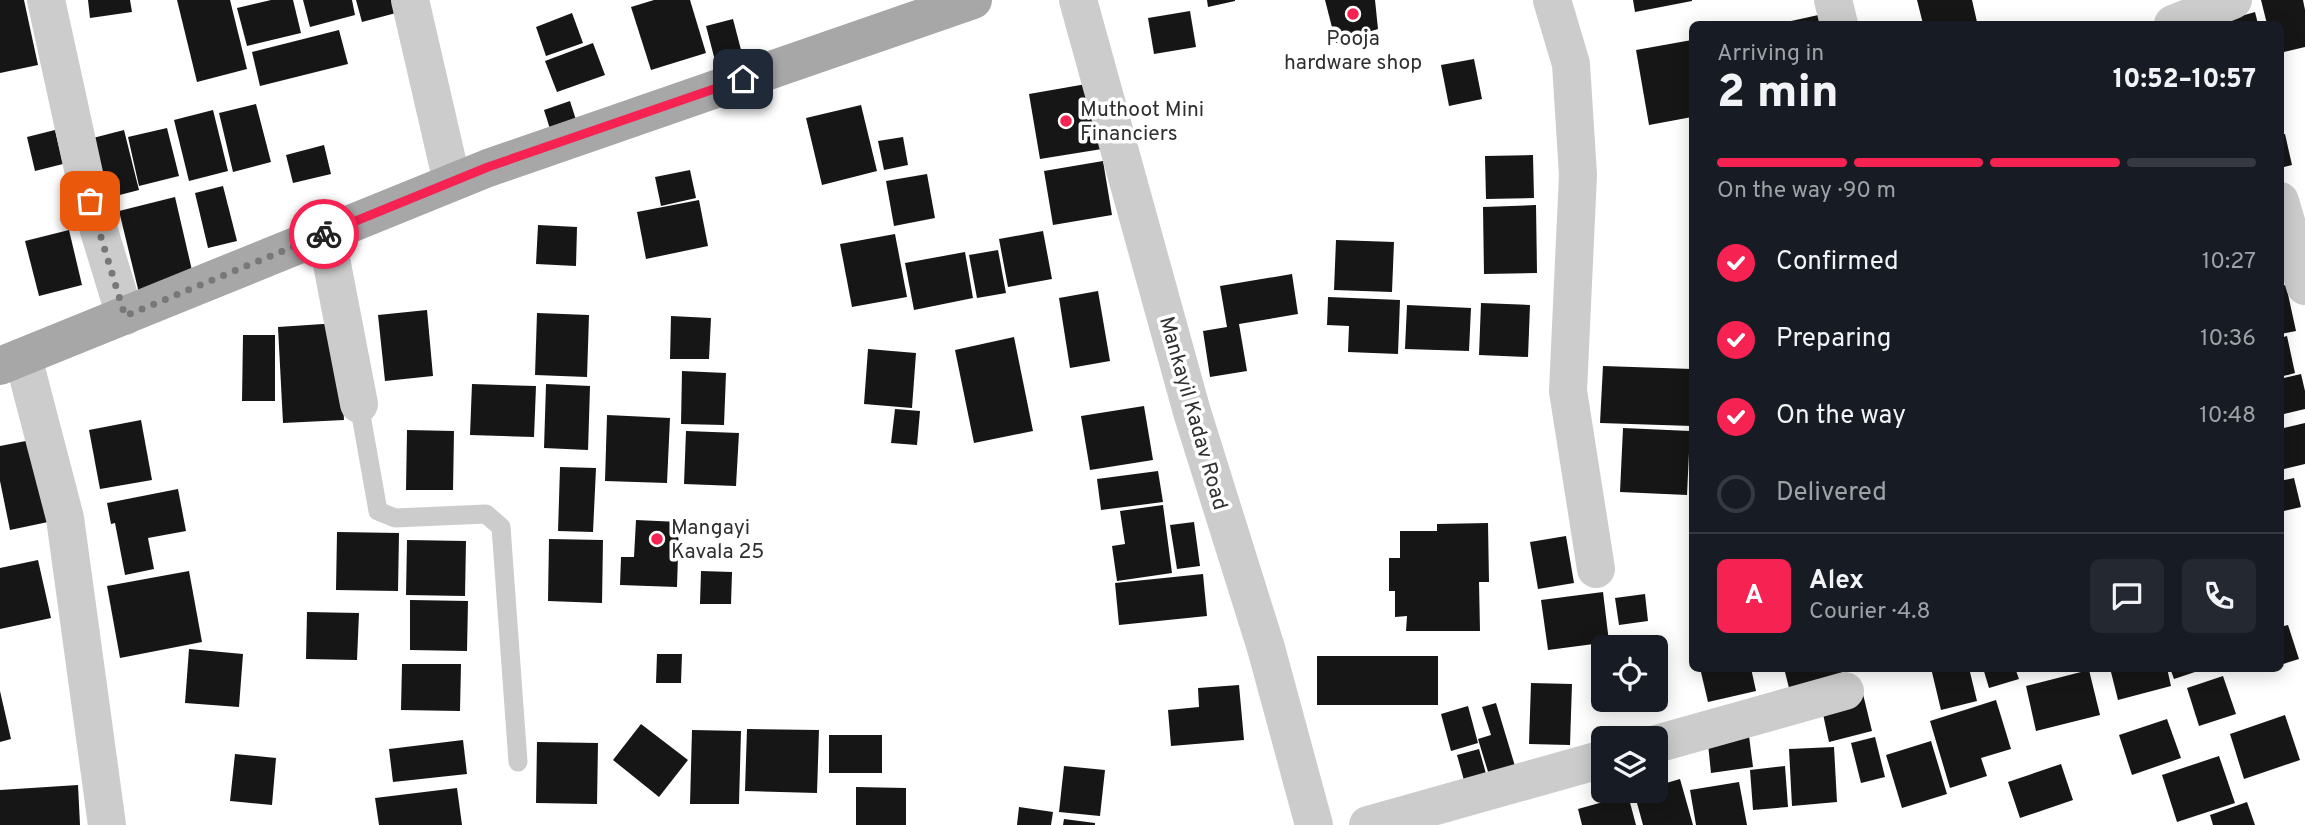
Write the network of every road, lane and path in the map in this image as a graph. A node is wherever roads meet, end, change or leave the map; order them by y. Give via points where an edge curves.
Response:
1 (46, 0) edge
2 (410, 0) edge
3 (973, 0) edge
4 (1077, 0) edge
5 (1552, 0) edge
6 (1833, 0) edge
7 (2220, 8) edge
8 (1838, 21) edge
9 (2182, 21) edge
10 (452, 182) junction
11 (2284, 215) edge
12 (326, 233) junction
13 (2305, 286) edge
14 (125, 316) junction
15 (11, 361) edge
16 (359, 404) joint
17 (1596, 569) dead end
18 (1844, 691) dead end
19 (1668, 741) edge
20 (518, 762) dead end
21 (1591, 762) edge
22 (107, 825) edge
23 (1314, 825) edge
24 (1368, 825) edge

1 - 14 street via 90,201
2 - 10 street
3 - 10 main road
4 - 23 street, Mankayil Kadav Road
5 - 17 street via 1571,64 1578,175 1568,391
6 - 8 street
7 - 9 street
10 - 12 main road
11 - 13 street
12 - 14 main road
12 - 16 street
14 - 15 main road
15 - 22 street via 65,517
16 - 20 lane via 378,511 395,518 486,514 501,527
18 - 19 street
21 - 24 street

